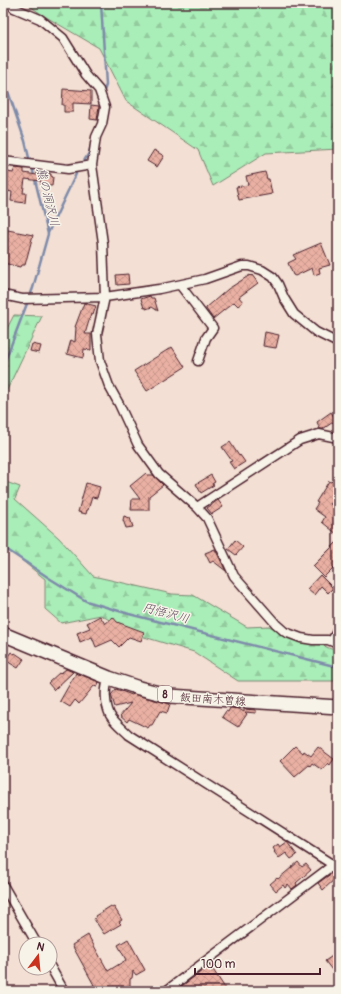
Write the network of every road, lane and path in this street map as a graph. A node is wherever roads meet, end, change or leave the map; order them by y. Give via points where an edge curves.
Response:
1 (9, 3) edge
2 (3, 161) edge
3 (92, 164) junction
4 (180, 285) junction
5 (3, 294) edge
6 (105, 297) junction
7 (338, 343) edge
8 (198, 360) dead end
9 (338, 438) edge
10 (197, 507) junction
11 (338, 629) edge
12 (3, 634) edge
13 (335, 643) edge
14 (109, 678) junction
15 (338, 707) edge
16 (335, 866) edge
17 (3, 885) edge
18 (32, 936) edge
19 (56, 976) edge
20 (64, 991) edge
21 (166, 991) edge

1 - 3 street via 40,20 63,38 86,75 99,90 105,106 102,124 96,137
2 - 3 street via 68,169
3 - 6 street via 103,243
4 - 6 street
4 - 7 street via 242,266 262,270 274,277 294,314 316,332
4 - 8 street via 213,328 206,338
5 - 6 street via 22,299
6 - 10 street via 97,334 100,361 109,386 138,445 159,474
9 - 10 street via 319,434 300,440
10 - 13 street via 207,518 234,576 276,624 285,632 301,638
11 - 13 street
12 - 14 main road, 飯田南木曽線 / 8
14 - 15 main road, 飯田南木曽線 / 8 via 170,696
14 - 16 street via 106,695 110,716 129,735
16 - 21 street
17 - 18 street
19 - 20 street

